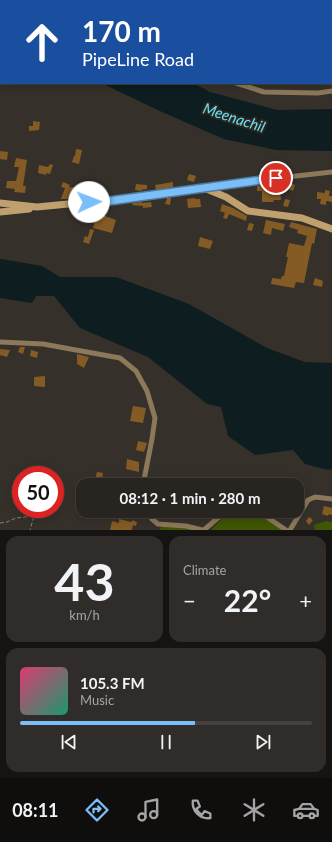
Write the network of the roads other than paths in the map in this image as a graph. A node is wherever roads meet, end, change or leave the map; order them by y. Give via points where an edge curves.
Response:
1 (239, 84) edge
2 (332, 91) edge
3 (332, 172) edge
4 (204, 188) junction
5 (0, 203) edge
6 (37, 207) junction
7 (0, 212) edge
8 (332, 229) edge
9 (0, 342) edge
10 (144, 478) edge
11 (332, 499) edge
12 (152, 518) edge
13 (218, 518) edge
14 (268, 518) edge
15 (203, 530) edge
16 (286, 530) edge
17 (290, 530) edge

1 - 2 street via 264,92
3 - 4 street
4 - 6 main road via 109,201
4 - 8 main road via 226,197 248,211 302,218
5 - 6 main road
6 - 7 main road
9 - 10 street via 43,344 120,358 136,371 147,391 155,418
11 - 17 street via 308,500
12 - 15 street via 158,524
13 - 15 street
14 - 16 street

